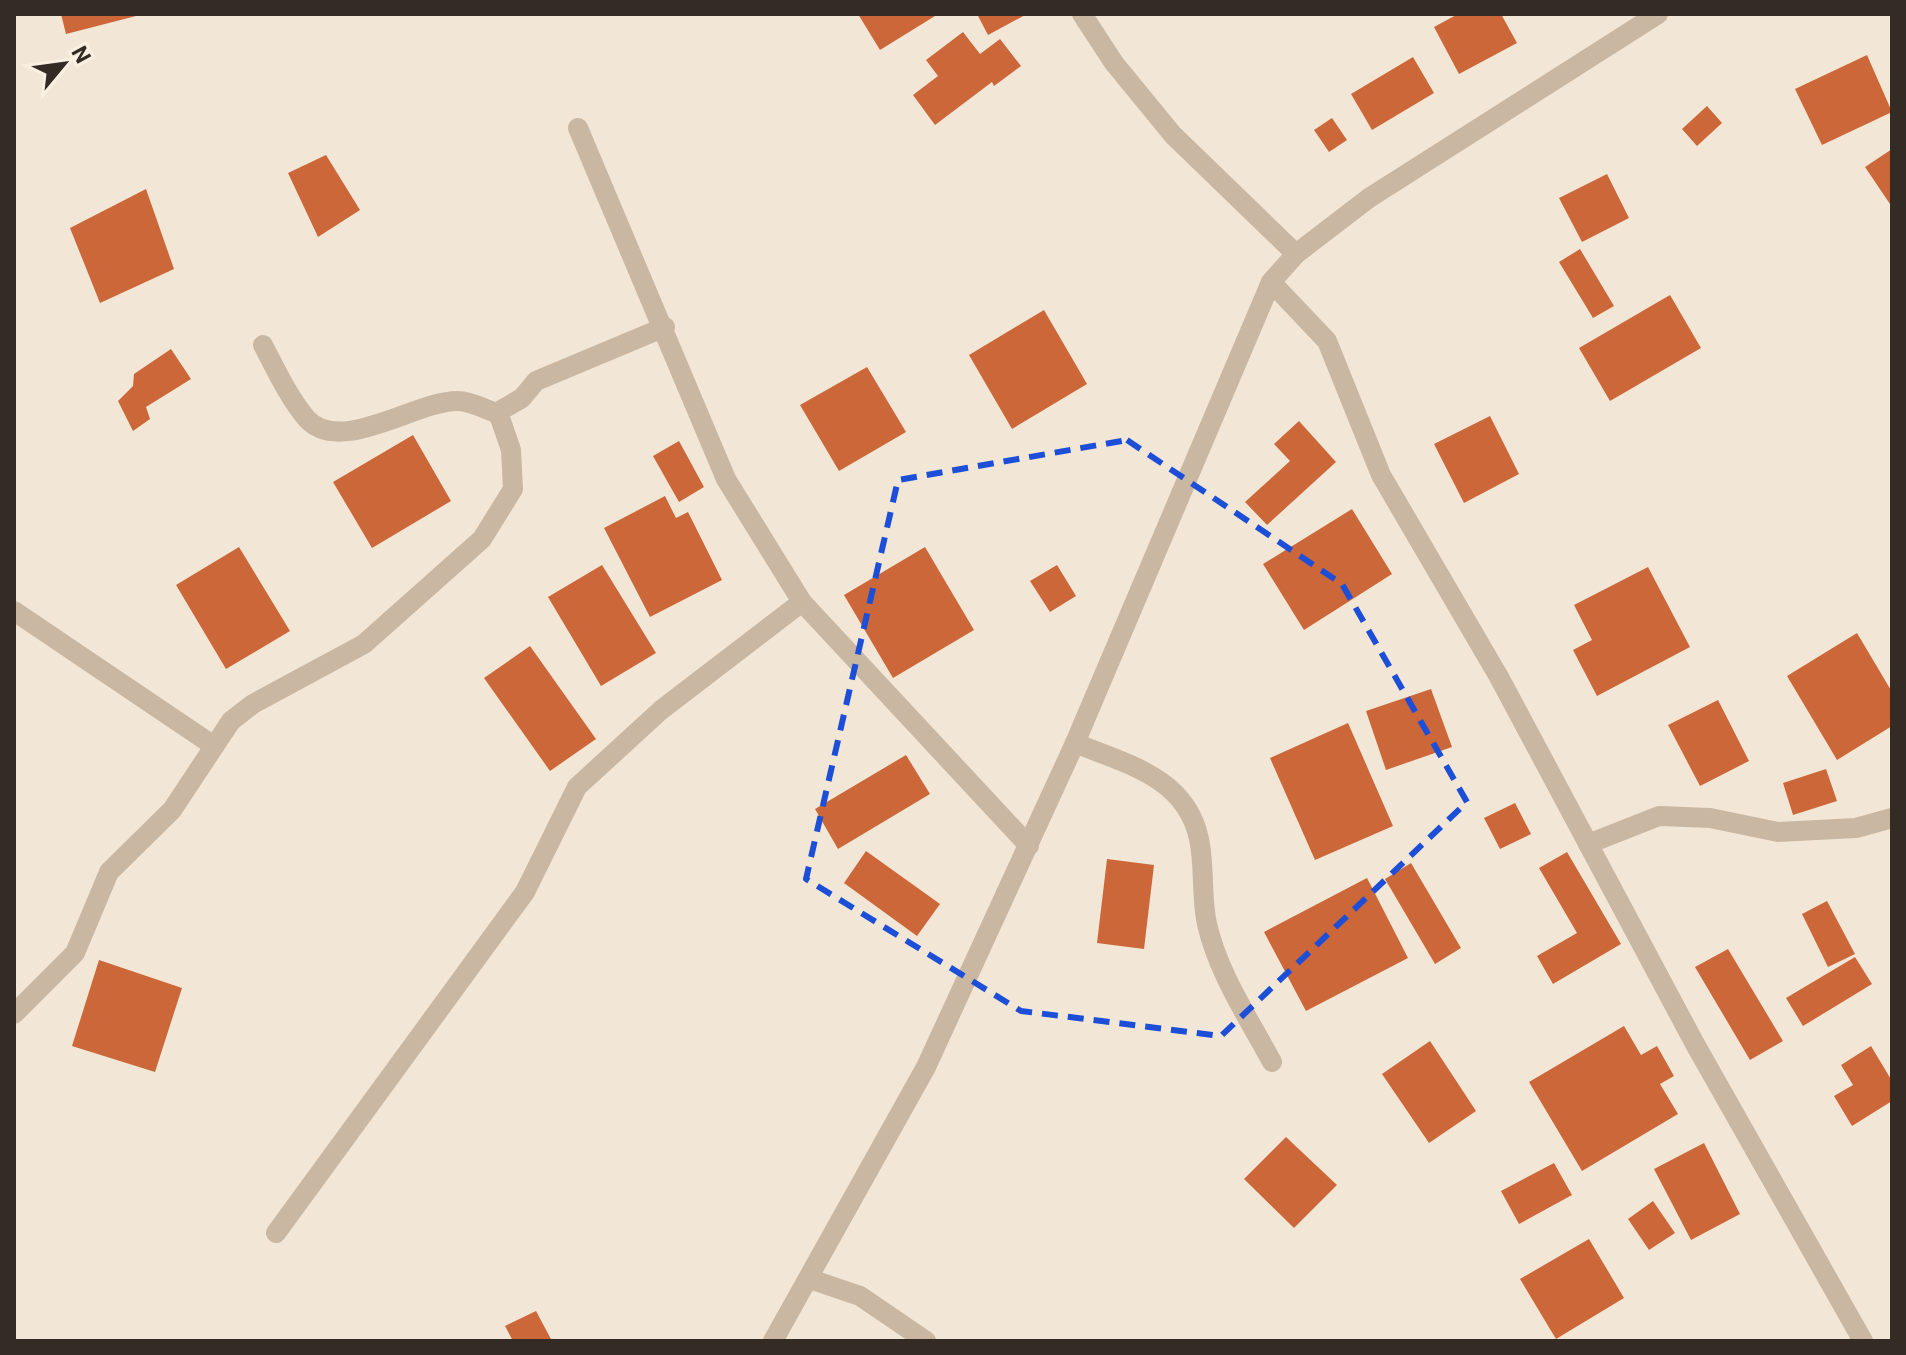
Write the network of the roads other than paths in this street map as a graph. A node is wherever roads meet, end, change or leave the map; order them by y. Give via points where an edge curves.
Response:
1 (1082, 14) edge
2 (1658, 14) edge
3 (578, 128) dead end
4 (1296, 254) junction
5 (1271, 282) junction
6 (665, 327) junction
7 (263, 345) dead end
8 (499, 414) junction
9 (802, 602) junction
10 (14, 611) edge
11 (1075, 743) junction
12 (214, 746) junction
13 (1892, 818) edge
14 (1588, 844) junction
15 (1029, 846) junction
16 (14, 1014) edge
17 (1272, 1062) dead end
18 (276, 1233) dead end
19 (810, 1279) junction
20 (773, 1341) edge
21 (926, 1341) edge
22 (1863, 1341) edge

1 - 4 street via 1173,135
2 - 4 street via 1369,198
3 - 6 street
4 - 5 street
5 - 11 street
5 - 14 street via 1327,341 1381,475 1499,677
6 - 8 street via 536,381
6 - 9 street via 726,479
7 - 8 street via 309,421 329,430 381,426 426,405 460,401
8 - 12 street via 511,450 513,489 482,539 364,644 253,704 231,721
9 - 15 street
9 - 18 street via 661,710 577,787 525,892
10 - 12 street
11 - 15 street
11 - 17 street via 1162,779 1183,801 1199,837 1207,923 1219,960
12 - 16 street via 172,810 109,872 75,953
13 - 14 street via 1856,828 1778,832 1710,818 1659,816
14 - 22 street
15 - 19 street via 926,1067
19 - 20 street
19 - 21 street via 860,1296

